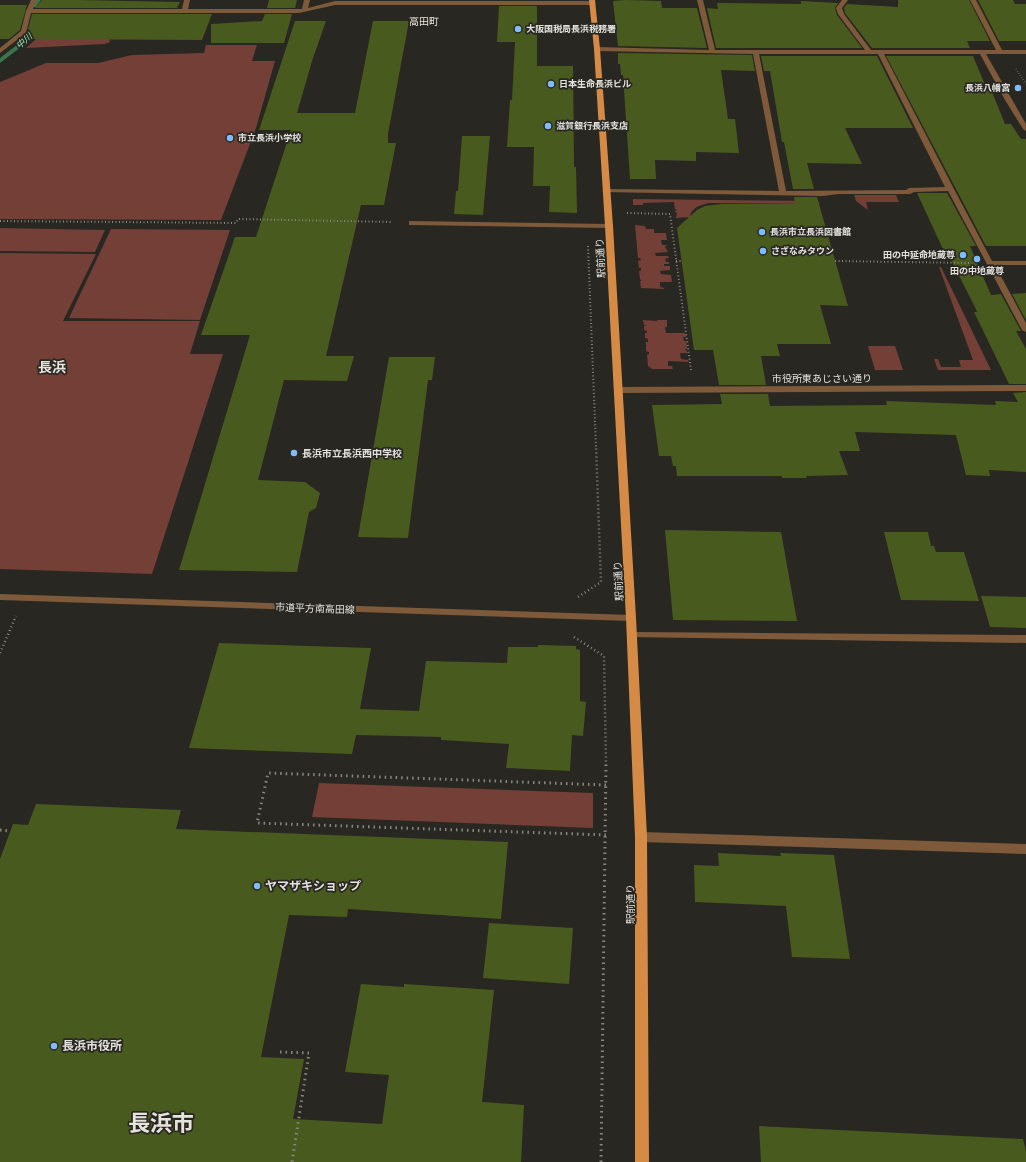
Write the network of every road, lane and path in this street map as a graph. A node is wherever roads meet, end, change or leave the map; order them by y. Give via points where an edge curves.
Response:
1 (34, 0) edge
2 (187, 0) edge
3 (307, 0) edge
4 (700, 0) edge
5 (845, 0) edge
6 (974, 0) edge
7 (593, 2) edge
8 (29, 10) junction
9 (305, 10) junction
10 (185, 11) junction
11 (597, 49) junction
12 (869, 51) junction
13 (0, 52) edge
14 (712, 52) junction
15 (756, 52) junction
16 (982, 52) junction
17 (1000, 52) junction
18 (1026, 52) edge
19 (881, 53) junction
20 (1026, 129) edge
21 (950, 189) junction
22 (606, 191) junction
23 (783, 193) junction
24 (627, 213) dead end
25 (0, 221) edge
26 (412, 223) joint
27 (587, 226) junction
28 (609, 226) junction
29 (676, 261) junction
30 (682, 261) dead end
31 (835, 261) dead end
32 (989, 263) junction
33 (1026, 263) edge
34 (1026, 330) edge
35 (691, 376) dead end
36 (1026, 388) edge
37 (619, 390) junction
38 (0, 597) edge
39 (578, 597) dead end
40 (11, 615) dead end
41 (16, 616) junction
42 (23, 616) dead end
43 (631, 618) junction
44 (632, 635) junction
45 (568, 637) dead end
46 (1026, 639) edge
47 (0, 653) edge
48 (606, 785) junction
49 (0, 830) edge
50 (11, 831) dead end
51 (606, 835) junction
52 (641, 837) junction
53 (1026, 849) edge
54 (280, 1052) dead end
55 (292, 1162) edge
56 (601, 1162) edge
57 (642, 1162) edge

1 - 8 street
2 - 10 street
3 - 9 street
4 - 14 street
5 - 12 street via 839,8 841,14
6 - 17 street
7 - 9 street via 336,4
7 - 11 main road, 駅前通り
8 - 10 street
8 - 13 street via 24,32
9 - 10 street
11 - 14 street
11 - 22 main road, 駅前通り
12 - 15 street
12 - 19 street
14 - 15 street
15 - 23 street
16 - 17 street
16 - 19 street
16 - 20 street
17 - 18 street
19 - 21 street
21 - 23 street via 909,190 910,192
21 - 32 street
22 - 23 street
22 - 28 main road, 駅前通り
24 - 29 path via 670,214
25 - 26 path via 236,223 238,219
26 - 27 street
27 - 28 street
27 - 39 path via 601,582
28 - 37 main road, 駅前通り
29 - 30 path
29 - 35 path
31 - 32 path
32 - 33 street
32 - 34 street
36 - 37 street, 市役所東あじさい通り
37 - 43 main road, 駅前通り
38 - 43 street, 市道平方南高田線
40 - 41 path
41 - 42 path
41 - 47 path
43 - 44 main road, 駅前通り
44 - 46 street
44 - 52 main road, 駅前通り
45 - 48 path via 576,637 604,656
48 - 51 path
48 - 51 path via 268,774 257,823
49 - 50 path
51 - 56 path
52 - 53 street
52 - 57 main road, 駅前通り
54 - 55 path via 309,1054

